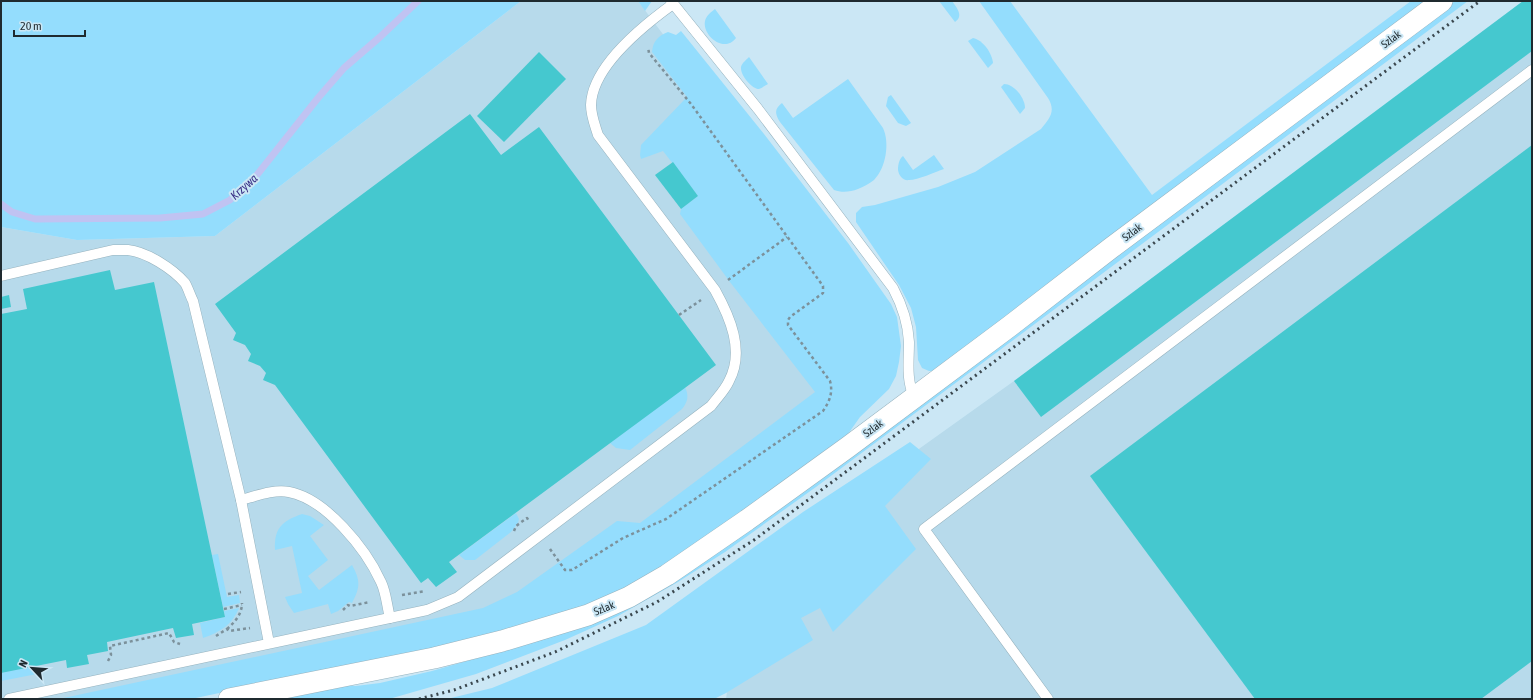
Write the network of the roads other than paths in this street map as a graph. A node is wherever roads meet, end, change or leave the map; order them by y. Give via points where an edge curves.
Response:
1 (1442, 1) edge
2 (672, 2) edge
3 (1532, 70) edge
4 (1, 276) edge
5 (914, 397) junction
6 (241, 500) junction
7 (390, 618) junction
8 (269, 643) junction
9 (9, 699) edge
10 (229, 699) edge
11 (1048, 699) edge

1 - 5 street, Szlak
2 - 5 lane via 758,109 893,288 903,309 906,323 909,340 908,378
2 - 7 lane via 646,24 602,72 591,104 593,121 598,135 715,290 725,308 735,337 735,367 730,380 710,406 458,597 427,610
3 - 11 lane via 924,529
4 - 6 lane via 113,250 130,250 147,256 176,274 186,285 192,300
5 - 10 street, Szlak via 748,520 667,575 628,597 588,614 487,645
6 - 7 lane via 272,492 289,492 308,499 334,516 352,537 382,583
6 - 8 lane
7 - 8 lane
8 - 9 lane

